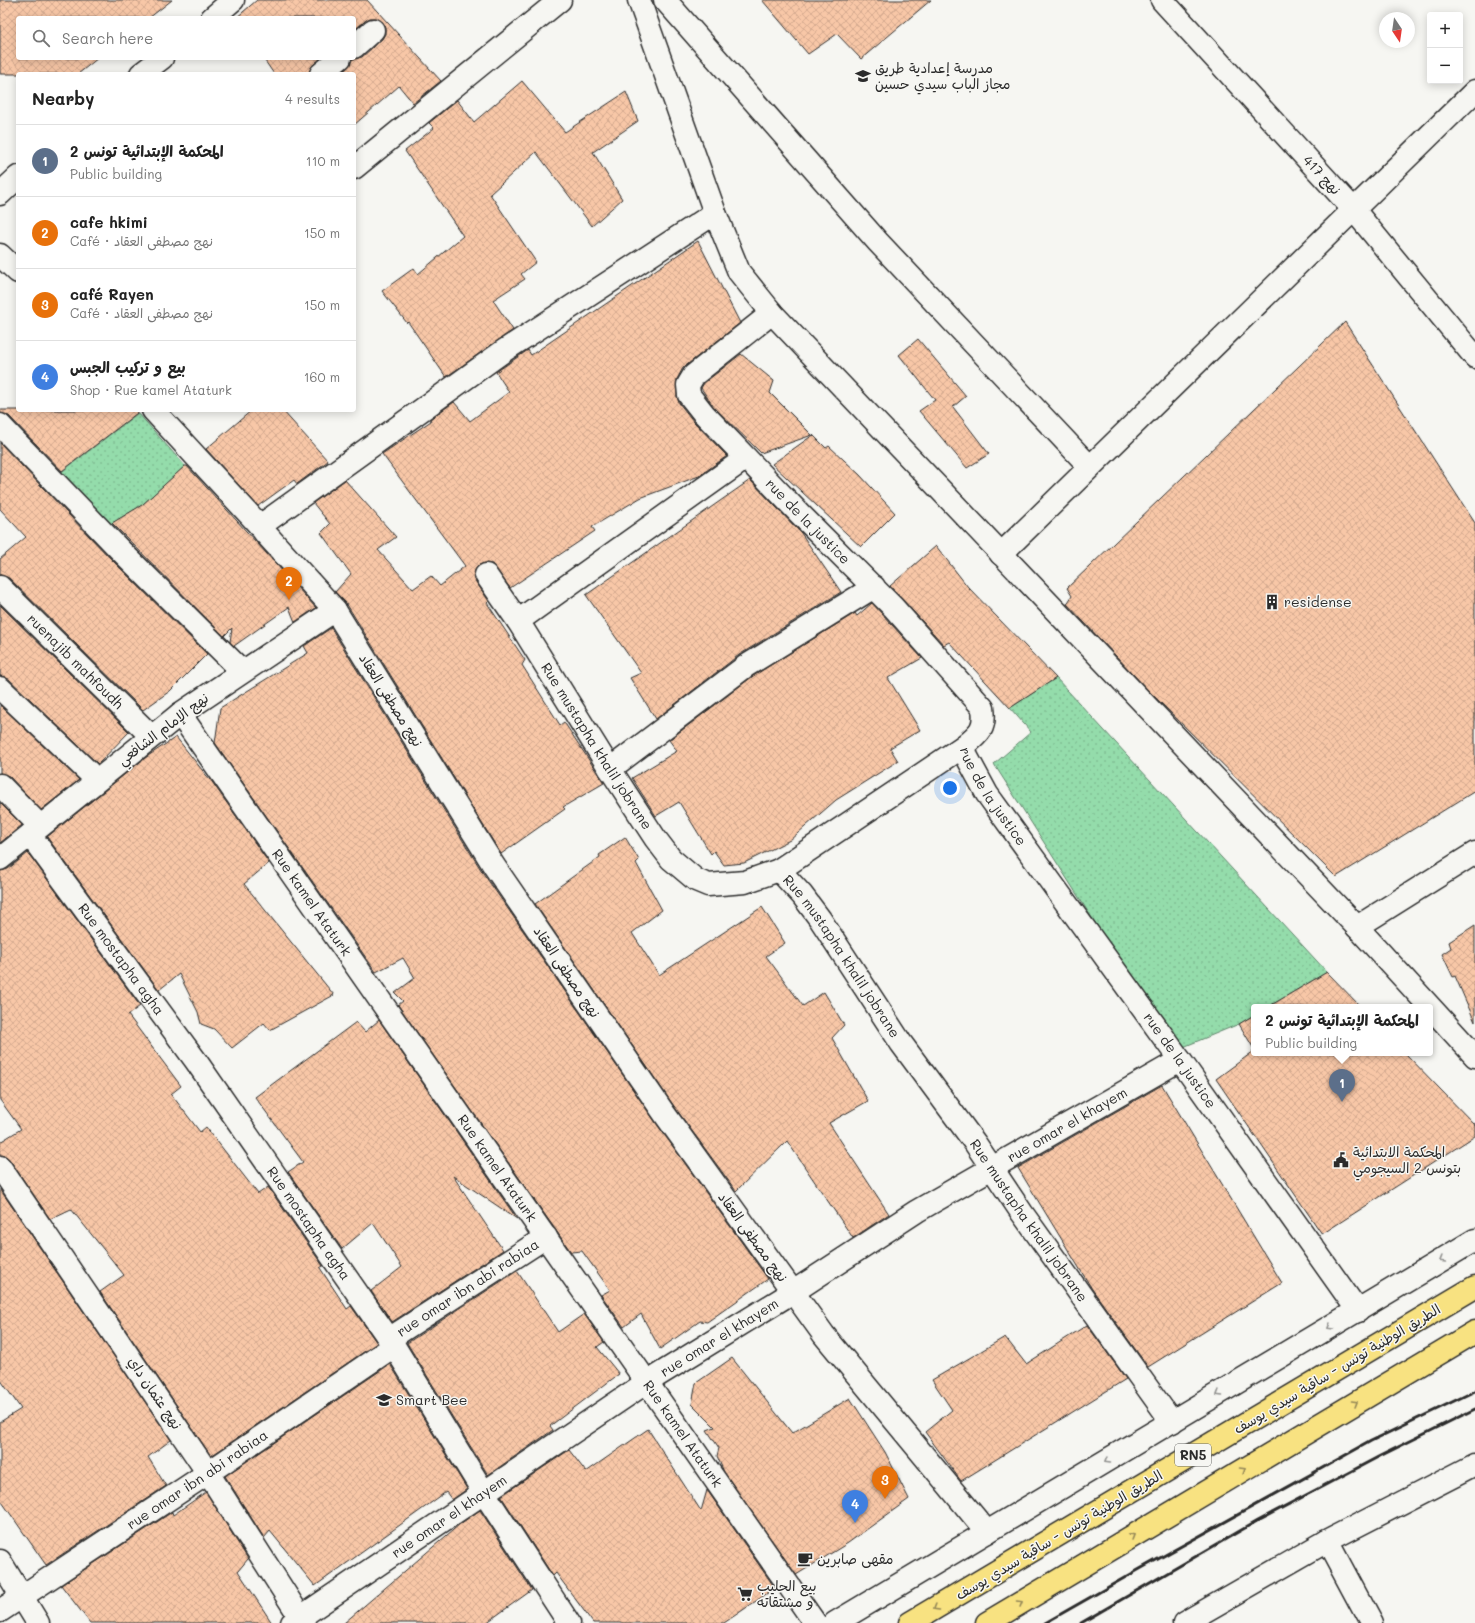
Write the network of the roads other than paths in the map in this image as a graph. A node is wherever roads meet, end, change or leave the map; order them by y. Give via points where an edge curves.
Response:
1 (233, 0) edge
2 (560, 0) edge
3 (639, 0) edge
4 (665, 0) edge
5 (1162, 0) edge
6 (214, 16) edge
7 (374, 30) dead end
8 (356, 45) edge
9 (159, 60) edge
10 (338, 60) edge
11 (144, 72) edge
12 (323, 72) edge
13 (1475, 91) edge
14 (356, 166) edge
15 (16, 179) edge
16 (0, 194) edge
17 (1354, 210) junction
18 (715, 213) junction
19 (0, 255) edge
20 (16, 270) edge
21 (772, 313) junction
22 (1475, 357) edge
23 (155, 412) edge
24 (0, 426) edge
25 (746, 458) junction
26 (1090, 467) junction
27 (260, 526) junction
28 (1001, 554) junction
29 (486, 575) dead end
30 (0, 587) edge
31 (874, 587) junction
32 (335, 610) junction
33 (518, 621) junction
34 (242, 671) junction
35 (0, 688) edge
36 (180, 714) junction
37 (151, 736) junction
38 (964, 746) junction
39 (610, 769) junction
40 (98, 780) junction
41 (0, 785) edge
42 (35, 830) junction
43 (1475, 853) edge
44 (0, 859) edge
45 (779, 870) junction
46 (1357, 927) junction
47 (1427, 1004) edge
48 (1433, 1010) edge
49 (1475, 1056) edge
50 (1180, 1060) junction
51 (0, 1167) edge
52 (992, 1168) junction
53 (546, 1237) junction
54 (1475, 1240) edge
55 (1475, 1287) edge
56 (793, 1292) junction
57 (1358, 1311) junction
58 (1475, 1332) edge
59 (391, 1343) junction
60 (647, 1382) junction
61 (1172, 1422) junction
62 (1475, 1465) edge
63 (208, 1473) junction
64 (484, 1493) junction
65 (987, 1532) junction
66 (1327, 1541) junction
67 (0, 1561) edge
68 (23, 1597) junction
69 (0, 1611) edge
70 (299, 1621) edge
71 (38, 1623) edge
72 (569, 1623) edge
73 (814, 1623) edge
74 (835, 1623) edge
75 (910, 1623) edge
76 (987, 1623) edge
77 (1184, 1623) edge
78 (1371, 1623) edge

1 - 6 street
2 - 14 street
3 - 18 street
4 - 26 street via 878,242
5 - 17 street, نهج 417
7 - 8 street
9 - 11 street
10 - 12 street
13 - 17 street
15 - 16 street
17 - 22 street, نهج 417
17 - 26 street
18 - 21 street via 739,272
18 - 27 street via 505,350
19 - 20 street
21 - 25 street, rue de la justice via 694,375 688,385 689,395 699,408
21 - 28 street
23 - 27 street, نهج مصطفى العقاد
24 - 34 street
25 - 31 street, rue de la justice
25 - 33 street
26 - 28 street
27 - 32 street, نهج مصطفى العقاد
28 - 46 street
29 - 33 street, Rue mustapha khalil jobrane
30 - 37 street, ruenajib mahfoudh
31 - 38 street, rue de la justice via 983,708 982,729
31 - 39 street via 746,666
32 - 34 street, نهج الإمام الشافعي
32 - 56 street, نهج مصطفى العقاد via 494,866 666,1116
33 - 39 street, Rue mustapha khalil jobrane
34 - 36 street, نهج الإمام الشافعي
35 - 40 street
36 - 37 street, نهج الإمام الشافعي
36 - 53 street, Rue kamel Ataturk
37 - 40 street, نهج الإمام الشافعي
38 - 45 street
38 - 50 street, rue de la justice via 987,794
39 - 45 street, Rue mustapha khalil jobrane via 671,859 696,880 708,885 745,882
40 - 42 street, نهج الإمام الشافعي
41 - 42 street
42 - 44 street, نهج الإمام الشافعي
42 - 59 street, Rue mostapha agha
43 - 46 street
45 - 52 street, Rue mustapha khalil jobrane via 820,919 902,1043
46 - 47 street
48 - 49 street
50 - 52 street, rue omar el khayem
50 - 57 street, rue de la justice
51 - 63 street, نهج عثمان داي
52 - 56 street, rue omar el khayem via 917,1211
52 - 61 street, Rue mustapha khalil jobrane
53 - 59 street, rue omar ibn abi rabiaa
53 - 60 street, Rue kamel Ataturk
54 -> 57 street
55 -> 75 highway, الطريق الوطنية تونس - ساقية سيدي يوسف / RN5
56 - 60 street, rue omar el khayem
56 - 65 street, نهج مصطفى العقاد via 824,1335
57 -> 61 street
76 -> 58 highway, RN5
59 - 63 street, rue omar ibn abi rabiaa
59 - 64 street, Rue mostapha agha
60 - 64 street, rue omar el khayem
60 - 73 street, Rue kamel Ataturk
61 -> 65 street
62 - 66 street
63 - 68 street, rue omar ibn abi rabiaa
63 - 70 street, نهج عثمان داي
64 - 70 street, rue omar el khayem
64 - 72 street, Rue mostapha agha
65 - 74 street
66 - 77 street
66 - 78 street
67 - 68 street
68 - 69 street, rue omar ibn abi rabiaa
68 - 71 street

